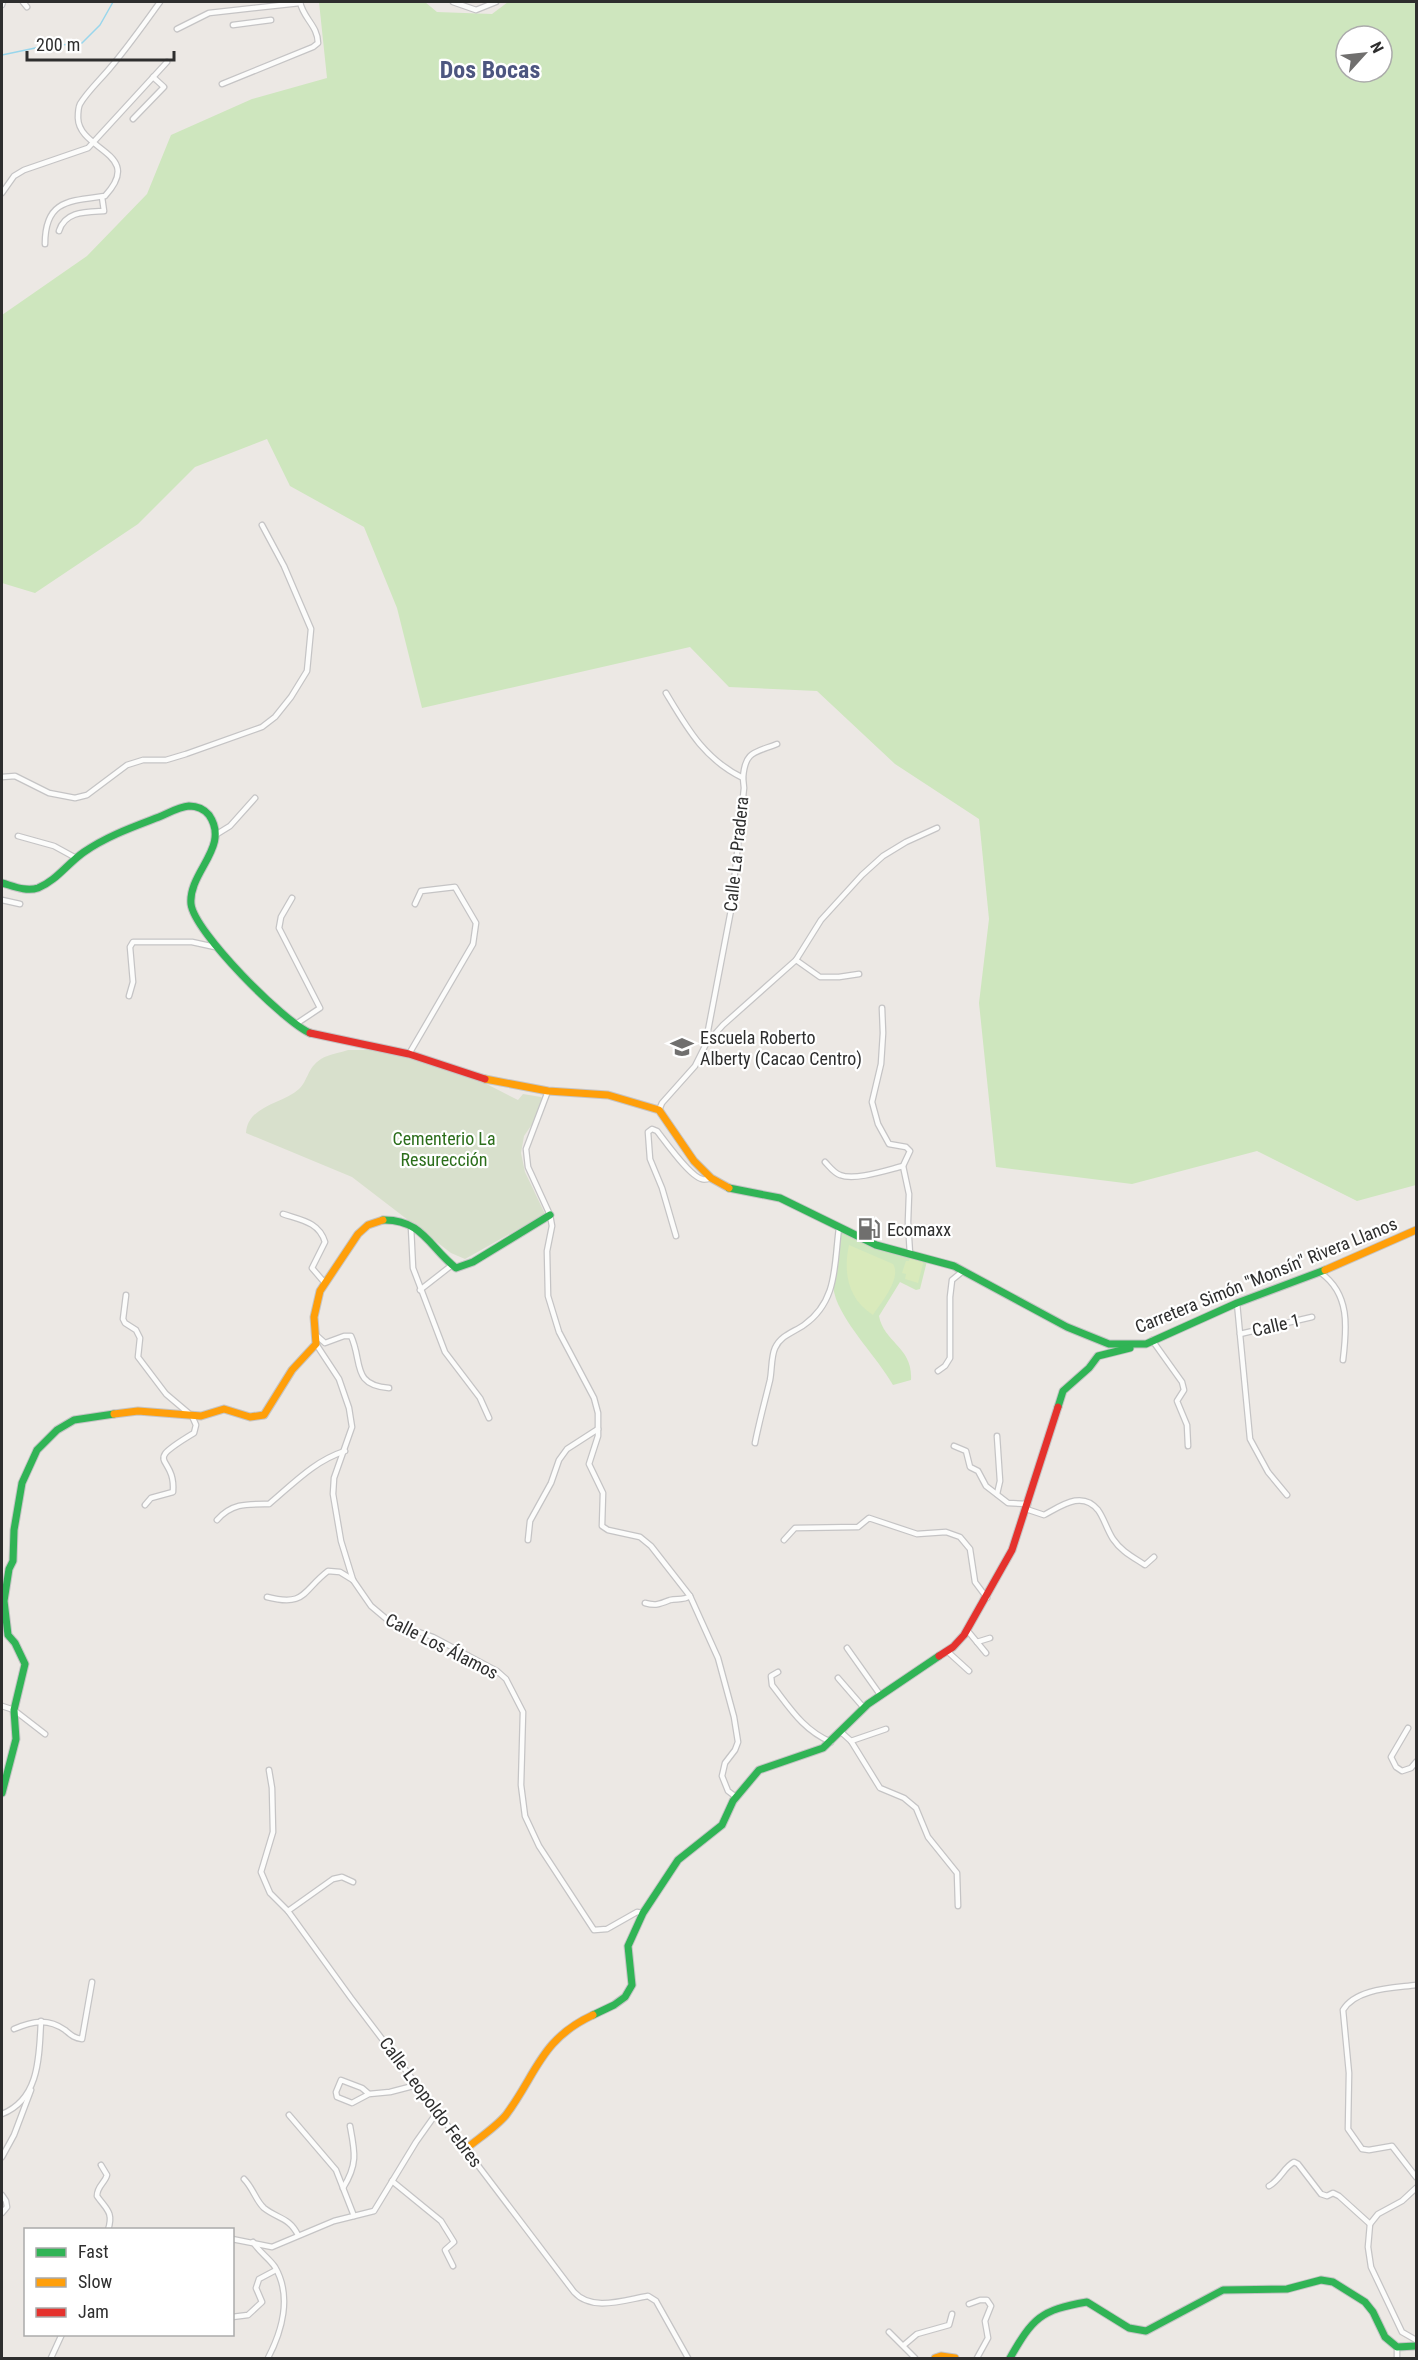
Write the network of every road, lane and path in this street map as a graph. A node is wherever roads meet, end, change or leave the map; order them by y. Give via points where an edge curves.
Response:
1 (23, 2) edge
2 (160, 2) edge
3 (300, 2) edge
4 (453, 2) edge
5 (496, 2) edge
6 (27, 7) dead end
7 (251, 8) junction
8 (271, 20) dead end
9 (252, 22) junction
10 (233, 25) dead end
11 (177, 28) dead end
12 (167, 62) dead end
13 (153, 77) junction
14 (222, 84) dead end
15 (133, 119) dead end
16 (93, 143) junction
17 (2, 193) edge
18 (102, 197) junction
19 (59, 231) dead end
20 (45, 244) dead end
21 (262, 525) dead end
22 (666, 693) dead end
23 (777, 744) dead end
24 (2, 777) edge
25 (743, 778) junction
26 (255, 798) dead end
27 (937, 828) dead end
28 (217, 834) junction
29 (18, 836) dead end
30 (76, 858) junction
31 (2, 883) edge
32 (292, 898) dead end
33 (2, 900) edge
34 (20, 904) dead end
35 (415, 904) dead end
36 (218, 948) junction
37 (796, 960) junction
38 (859, 974) dead end
39 (129, 996) dead end
40 (882, 1008) dead end
41 (296, 1024) junction
42 (706, 1044) junction
43 (409, 1054) junction
44 (548, 1091) junction
45 (659, 1110) junction
46 (825, 1162) dead end
47 (903, 1166) junction
48 (711, 1178) junction
49 (283, 1214) dead end
50 (550, 1215) junction
51 (411, 1227) junction
52 (839, 1228) junction
53 (1416, 1230) edge
54 (676, 1236) dead end
55 (910, 1254) junction
56 (452, 1265) junction
57 (963, 1271) junction
58 (1321, 1272) junction
59 (324, 1282) junction
60 (420, 1290) junction
61 (126, 1295) dead end
62 (1237, 1303) junction
63 (1312, 1317) dead end
64 (315, 1334) junction
65 (1240, 1334) junction
66 (316, 1344) junction
67 (1146, 1344) junction
68 (1343, 1360) dead end
69 (938, 1371) dead end
70 (389, 1388) dead end
71 (192, 1416) junction
72 (489, 1418) dead end
73 (598, 1429) junction
74 (997, 1436) dead end
75 (755, 1443) dead end
76 (954, 1446) dead end
77 (1188, 1446) dead end
78 (345, 1451) junction
79 (997, 1494) junction
80 (1287, 1495) dead end
81 (145, 1505) dead end
82 (1027, 1506) junction
83 (217, 1520) dead end
84 (528, 1540) dead end
85 (784, 1540) dead end
86 (1154, 1557) dead end
87 (353, 1580) junction
88 (690, 1596) junction
89 (267, 1597) dead end
90 (987, 1598) junction
91 (645, 1603) dead end
92 (967, 1630) junction
93 (990, 1638) dead end
94 (977, 1642) junction
95 (847, 1648) dead end
96 (947, 1651) junction
97 (986, 1653) dead end
98 (969, 1671) dead end
99 (778, 1672) dead end
100 (838, 1678) dead end
101 (880, 1696) junction
102 (2, 1707) edge
103 (864, 1708) junction
104 (14, 1710) junction
105 (1408, 1728) dead end
106 (885, 1729) dead end
107 (841, 1732) junction
108 (45, 1734) dead end
109 (851, 1741) junction
110 (831, 1742) junction
111 (1416, 1762) edge
112 (268, 1770) dead end
113 (2, 1793) edge
114 (736, 1797) junction
115 (353, 1882) dead end
116 (958, 1906) dead end
117 (288, 1911) junction
118 (643, 1913) junction
119 (92, 1982) dead end
120 (1416, 1985) edge
121 (41, 2021) junction
122 (14, 2029) dead end
123 (417, 2085) junction
124 (32, 2087) junction
125 (369, 2094) junction
126 (438, 2110) junction
127 (2, 2114) edge
128 (289, 2115) dead end
129 (350, 2126) dead end
130 (466, 2148) junction
131 (2, 2157) edge
132 (101, 2165) dead end
133 (1416, 2177) edge
134 (244, 2179) dead end
135 (392, 2181) junction
136 (1269, 2186) dead end
137 (1416, 2187) edge
138 (343, 2188) junction
139 (2, 2195) edge
140 (2, 2213) edge
141 (354, 2216) junction
142 (1370, 2224) junction
143 (108, 2228) edge
144 (298, 2235) junction
145 (234, 2239) edge
146 (252, 2241) junction
147 (453, 2266) dead end
148 (276, 2270) junction
149 (969, 2304) dead end
150 (952, 2314) dead end
151 (234, 2317) edge
152 (889, 2332) dead end
153 (61, 2336) edge
154 (1416, 2340) edge
155 (904, 2345) junction
156 (1416, 2346) edge
157 (1397, 2347) junction
158 (51, 2358) edge
159 (268, 2358) edge
160 (688, 2358) edge
161 (915, 2358) edge
162 (935, 2358) edge
163 (955, 2358) edge
164 (977, 2358) edge
165 (1010, 2358) edge
166 (1397, 2358) edge

1 - 6 street
2 - 16 street via 79,106 78,122
3 - 7 street
3 - 14 street via 318,34 318,43
4 - 5 street via 476,10
7 - 9 street
7 - 11 street via 209,13
8 - 9 street
9 - 10 street
12 - 13 street
13 - 15 street via 164,87
13 - 16 street
16 - 17 street via 80,152 24,170 14,176
16 - 18 street via 115,160 118,172 111,190
18 - 19 street via 104,211 72,215
18 - 20 street via 72,200 53,211 45,228
21 - 24 street via 311,629 307,671 275,717 262,727 194,751 166,760 127,765 87,795 75,798 49,793 15,777
22 - 25 street, Calle La Pradera via 693,738 729,771
23 - 25 street via 750,755 744,762
25 - 42 street, Calle La Pradera via 731,910
26 - 28 street via 230,826
27 - 37 street via 883,856 821,920
28 - 30 street via 207,812 195,806 183,807 120,833
28 - 36 street via 213,851 192,889 191,904 195,920
29 - 30 street via 54,846
30 - 31 street via 46,884 32,889
32 - 41 street via 279,928 320,1008
33 - 34 street
35 - 43 street via 422,891 455,887 476,923 473,944
36 - 39 street via 192,942 133,942
36 - 41 street
37 - 38 street via 820,976
37 - 42 street
40 - 47 street via 881,1064 872,1102 884,1139 910,1151
41 - 43 street via 326,1037
42 - 45 street via 695,1066
43 - 44 street via 495,1082
44 - 45 street via 608,1095
44 - 50 street via 526,1149 528,1167
45 - 48 street, Carretera Simón "Monsín" Rivera Llanos via 694,1161
46 - 47 street via 839,1175 850,1176
47 - 55 street via 909,1194
48 - 52 street, Carretera Simón "Monsín" Rivera Llanos via 728,1188 780,1198
48 - 54 street via 698,1177 657,1131 648,1132 650,1159
49 - 59 street via 312,1223 322,1231 325,1242 312,1268
50 - 56 street via 473,1262 456,1268
50 - 73 street via 548,1296 559,1332 594,1398
51 - 56 street via 428,1238
51 - 59 street via 388,1217 371,1221 356,1235
51 - 60 street via 413,1269
52 - 55 street, Carretera Simón "Monsín" Rivera Llanos via 876,1245
52 - 75 street via 829,1297 820,1310 785,1335 775,1348
53 - 58 street, Carretera Simón "Monsín" Rivera Llanos
55 - 57 street, Carretera Simón "Monsín" Rivera Llanos
56 - 60 street
57 - 67 street, Carretera Simón "Monsín" Rivera Llanos via 1097,1341
57 - 69 street via 952,1280 950,1358
58 - 62 street, Carretera Simón "Monsín" Rivera Llanos
58 - 68 street via 1335,1283 1345,1314
59 - 64 street via 316,1297
60 - 72 street via 445,1352 480,1398
61 - 71 street via 123,1319 140,1338 138,1358 166,1394
62 - 65 street
62 - 67 street, Carretera Simón "Monsín" Rivera Llanos
63 - 65 street, Calle 1
64 - 66 street
64 - 70 street via 325,1343 351,1336 358,1352 361,1378 376,1387
65 - 80 street via 1250,1439 1268,1472
66 - 71 street via 292,1370 264,1415 250,1417 224,1409
66 - 78 street, Calle Los Álamos via 339,1379 349,1408 352,1427
67 - 77 street via 1182,1382 1184,1390 1177,1401 1187,1425
67 - 82 street via 1098,1356 1063,1391
71 - 81 street via 194,1433 163,1455 174,1482 173,1492 151,1498
71 - 104 street via 138,1411 74,1420 37,1450 18,1499 13,1561 4,1601 9,1635 25,1664
73 - 84 street via 567,1449 559,1460 531,1521
73 - 88 street via 590,1464 603,1492 602,1526 640,1538 651,1546
74 - 79 street
76 - 79 street via 966,1451 970,1467
78 - 83 street via 309,1468 269,1504 227,1509
78 - 87 street, Calle Los Álamos via 334,1478 333,1494
79 - 82 street via 1008,1503
82 - 86 street via 1044,1515 1070,1501 1086,1500 1097,1509 1121,1549 1145,1565
82 - 90 street via 1012,1550
85 - 90 street via 795,1528 858,1527 869,1518 917,1534 946,1532 960,1537 970,1549 975,1582
87 - 89 street via 340,1572 328,1572 304,1595 292,1600
87 - 118 street, Calle Los Álamos via 371,1606 390,1622 433,1637 506,1679 523,1712 521,1785 525,1816 539,1846 594,1930 607,1929 637,1912
88 - 91 street via 661,1605
88 - 114 street via 718,1658 734,1717 738,1742 722,1776 728,1791
90 - 92 street
92 - 94 street
92 - 96 street
93 - 94 street
94 - 97 street
95 - 101 street
96 - 98 street
96 - 101 street
99 - 110 street via 771,1676 772,1685 807,1729
100 - 103 street
101 - 103 street
102 - 104 street
103 - 107 street
104 - 108 street
104 - 113 street via 17,1736
105 - 111 street via 1391,1757 1402,1771
106 - 109 street
107 - 109 street
107 - 110 street
109 - 116 street via 880,1788 916,1808 928,1837 957,1873
110 - 114 street via 759,1770
112 - 117 street, Calle Leopoldo Febres via 273,1832 261,1872 270,1893
114 - 118 street via 722,1825 678,1860
115 - 117 street via 342,1877 333,1879
117 - 123 street, Calle Leopoldo Febres
118 - 130 street via 628,1946 632,1984 625,1997 559,2035 505,2116
119 - 121 street via 82,2039 52,2022
120 - 133 street via 1364,1994 1352,1999 1343,2010 1349,2073 1348,2129 1362,2149 1392,2146
121 - 122 street
121 - 124 street
123 - 125 street
123 - 126 street, Calle Leopoldo Febres
124 - 127 street via 11,2110
124 - 131 street
125 - 125 street via 341,2080 336,2092 337,2097 352,2103
126 - 130 street, Calle Leopoldo Febres
126 - 135 street
128 - 138 street via 336,2170
129 - 138 street via 355,2162
130 - 160 street, Calle Leopoldo Febres via 581,2300 597,2303 648,2296 656,2301
132 - 143 street via 107,2175 97,2196 111,2216
134 - 144 street via 263,2207 286,2219
135 - 141 street via 374,2211
135 - 147 street via 441,2221 454,2242 445,2250
136 - 142 street via 1293,2162 1321,2194 1339,2196
137 - 142 street
138 - 141 street
139 - 140 street via 7,2207
141 - 144 street
142 - 154 street via 1371,2267 1402,2332
144 - 146 street via 272,2247
145 - 146 street
146 - 148 street
148 - 151 street via 259,2279 256,2288 262,2302 248,2315
148 - 159 street via 284,2292 283,2317
149 - 164 street via 987,2300 991,2306 985,2321 988,2338
150 - 155 street via 949,2325 917,2334
152 - 155 street
153 - 158 street
155 - 161 street
156 - 157 street
157 - 165 street via 1385,2337 1365,2302 1333,2282 1321,2280 1287,2289 1223,2290 1146,2331 1129,2328 1088,2302 1065,2305 1032,2322
157 - 166 street
162 - 163 street

